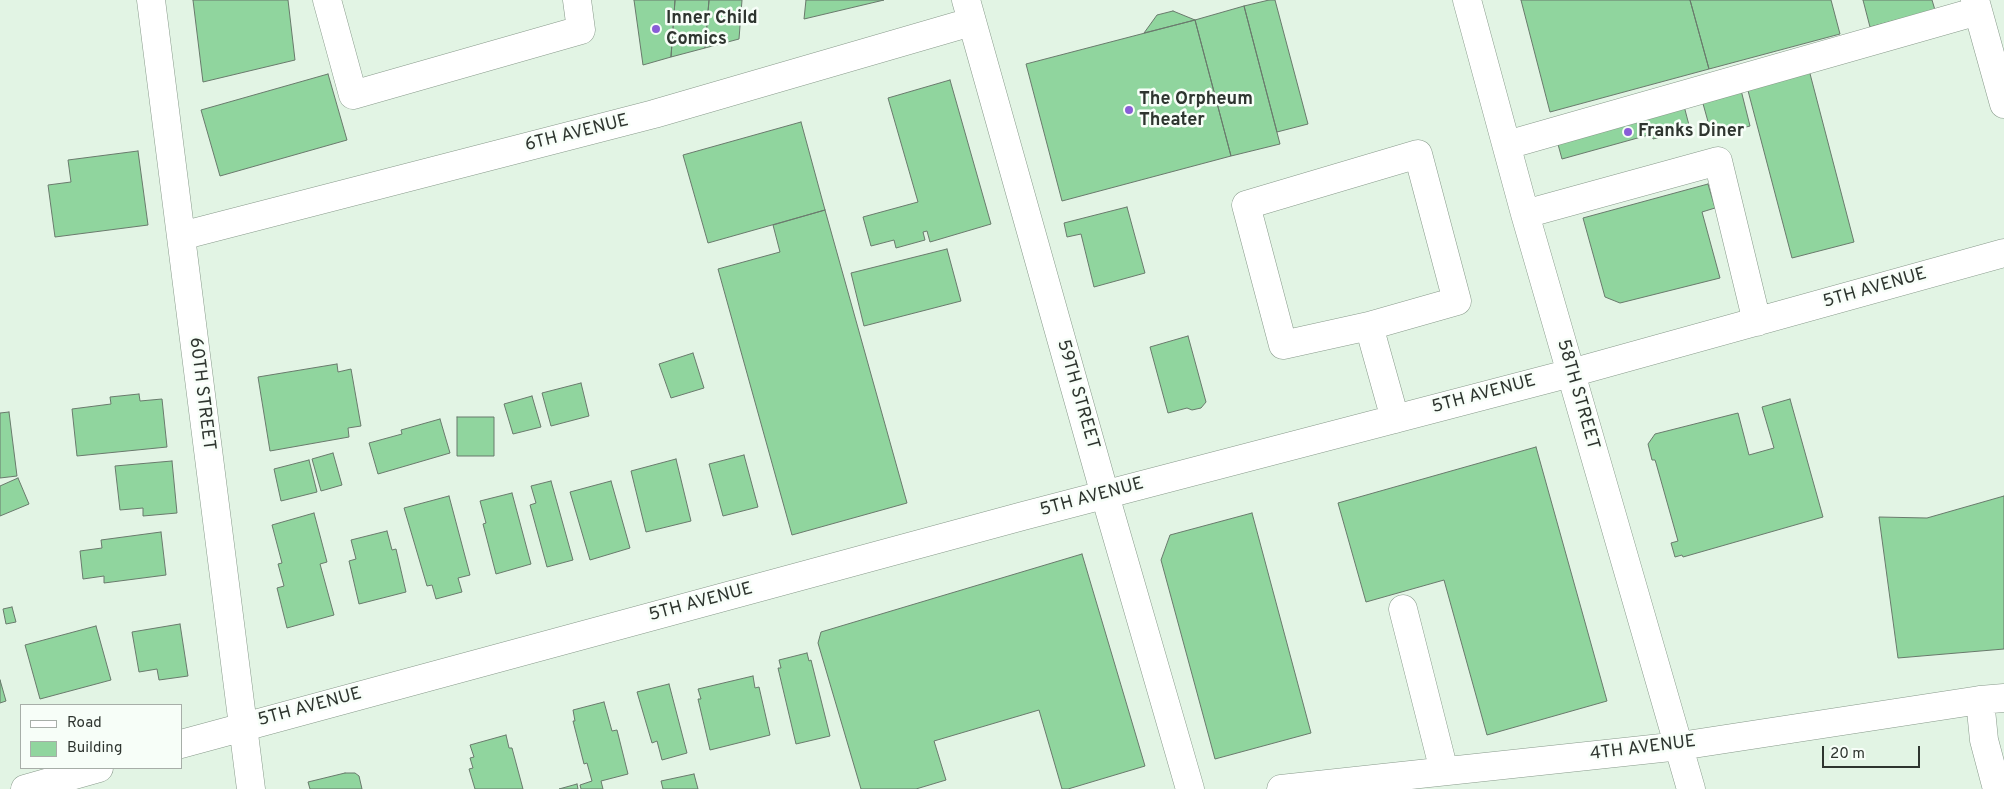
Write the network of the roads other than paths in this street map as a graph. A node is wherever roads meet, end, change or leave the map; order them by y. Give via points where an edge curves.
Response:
1 (151, 0) edge
2 (327, 0) edge
3 (577, 0) edge
4 (1467, 0) edge
5 (1977, 6) edge
6 (969, 11) edge
7 (2004, 104) edge
8 (1507, 145) junction
9 (1525, 214) junction
10 (181, 236) junction
11 (2004, 253) edge
12 (1757, 322) junction
13 (1368, 326) junction
14 (1571, 373) junction
15 (1395, 419) junction
16 (1105, 495) junction
17 (1403, 609) dead end
18 (1992, 699) edge
19 (243, 726) junction
20 (182, 744) edge
21 (1680, 746) junction
22 (95, 769) edge
23 (1444, 771) junction
24 (25, 789) edge
25 (251, 789) edge
26 (1190, 789) edge
27 (1281, 789) edge
28 (1691, 789) edge
29 (1997, 789) edge

1 - 10 street, 60TH STREET
2 - 3 street via 353,95 582,30
4 - 8 street, 58TH STREET
5 - 7 street
5 - 8 street
6 - 10 street, 6TH AVENUE via 654,114
6 - 16 street, 59TH STREET
8 - 9 street, 58TH STREET
9 - 12 street via 1718,161
9 - 14 street, 58TH STREET
10 - 19 street, 60TH STREET
11 - 12 street, 5TH AVENUE
12 - 14 street, 5TH AVENUE
13 - 13 street via 1457,301 1418,154 1246,205 1283,345
13 - 15 street
14 - 15 street, 5TH AVENUE
14 - 21 street, 58TH STREET
15 - 16 street, 5TH AVENUE
16 - 19 street, 5TH AVENUE
16 - 26 street, 59TH STREET
17 - 23 street
18 - 21 street, 4TH AVENUE
18 - 29 street via 1984,740
19 - 20 street, 5TH AVENUE
19 - 25 street, 60TH STREET
21 - 23 street, 4TH AVENUE
21 - 28 street, 58TH STREET
22 - 24 street
23 - 27 street, 4TH AVENUE

